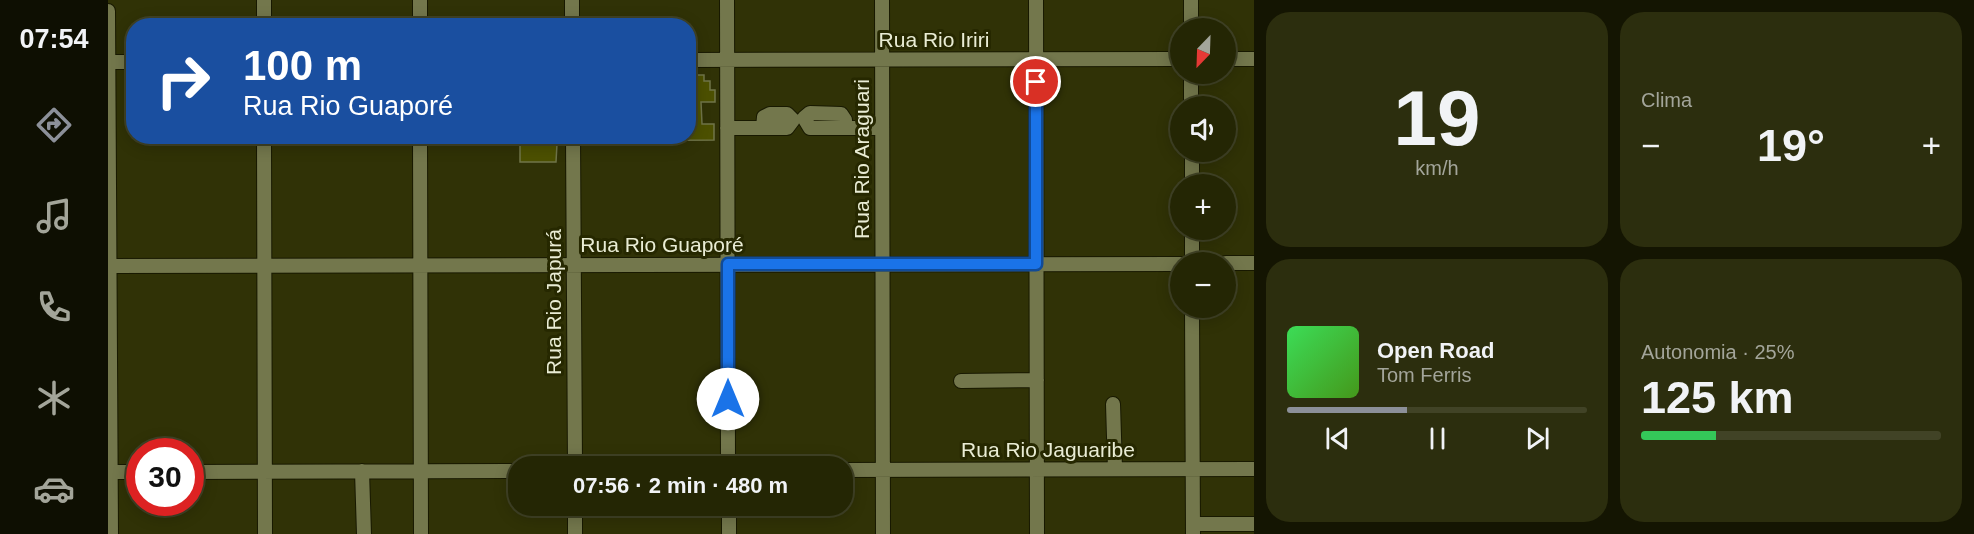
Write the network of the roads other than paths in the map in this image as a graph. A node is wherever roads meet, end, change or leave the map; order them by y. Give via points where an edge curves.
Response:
1 (264, 0) edge
2 (420, 0) edge
3 (572, 0) edge
4 (727, 0) edge
5 (882, 0) edge
6 (1036, 0) edge
7 (1191, 0) edge
8 (108, 11) edge
9 (264, 18) edge
10 (420, 18) edge
11 (572, 18) edge
12 (1191, 18) edge
13 (1254, 58) edge
14 (1036, 59) junction
15 (1170, 59) edge
16 (1236, 59) edge
17 (696, 60) edge
18 (727, 60) junction
19 (882, 60) junction
20 (108, 62) edge
21 (126, 62) edge
22 (727, 128) junction
23 (763, 128) dead end
24 (844, 128) dead end
25 (882, 128) junction
26 (264, 144) edge
27 (420, 144) edge
28 (573, 144) edge
29 (1254, 263) edge
30 (728, 264) junction
31 (882, 264) junction
32 (1036, 264) junction
33 (1170, 264) edge
34 (1236, 264) edge
35 (420, 265) junction
36 (574, 265) junction
37 (109, 266) edge
38 (265, 266) junction
39 (1192, 318) edge
40 (1037, 380) junction
41 (961, 381) dead end
42 (1113, 404) dead end
43 (575, 456) edge
44 (728, 456) edge
45 (1115, 469) junction
46 (1193, 469) junction
47 (1254, 469) edge
48 (853, 470) edge
49 (883, 470) junction
50 (1037, 470) junction
51 (362, 471) junction
52 (421, 471) junction
53 (508, 471) edge
54 (109, 472) edge
55 (126, 472) edge
56 (204, 472) edge
57 (265, 472) junction
58 (575, 516) edge
59 (729, 516) edge
60 (1254, 524) edge
61 (1193, 529) edge
62 (111, 534) edge
63 (266, 534) edge
64 (364, 534) edge
65 (421, 534) edge
66 (575, 534) edge
67 (729, 534) edge
68 (883, 534) edge
69 (1037, 534) edge

1 - 9 street
2 - 10 street
3 - 11 street
4 - 18 street
5 - 19 street, Rua Rio Araguari
6 - 14 street
7 - 12 street
8 - 20 street
13 - 16 street
14 - 15 street, Rua Rio Iriri
14 - 19 street, Rua Rio Iriri
14 - 32 street
17 - 18 street, Rua Rio Iriri
18 - 19 street, Rua Rio Iriri
18 - 22 street
19 - 25 street, Rua Rio Araguari
20 - 21 street
20 - 37 street
22 - 23 street
22 - 30 street
24 - 25 street
25 - 31 street, Rua Rio Araguari
26 - 38 street
27 - 35 street
28 - 36 street, Rua Rio Japurá
29 - 34 street
30 - 31 street, Rua Rio Guaporé
30 - 36 street, Rua Rio Guaporé
30 - 44 street
31 - 32 street, Rua Rio Guaporé
31 - 49 street, Rua Rio Araguari
32 - 33 street, Rua Rio Guaporé
32 - 40 street
35 - 36 street, Rua Rio Guaporé
35 - 38 street, Rua Rio Guaporé
35 - 52 street
36 - 43 street, Rua Rio Japurá
37 - 38 street, Rua Rio Guaporé
37 - 54 street
38 - 57 street
39 - 46 street
40 - 41 street
40 - 50 street
42 - 45 street
45 - 46 street, Rua Rio Jaguaribe
45 - 50 street, Rua Rio Jaguaribe
46 - 47 street, Rua Rio Jaguaribe
46 - 61 street
48 - 49 street, Rua Rio Jaguaribe
49 - 50 street, Rua Rio Jaguaribe
49 - 68 street, Rua Rio Araguari
50 - 69 street
51 - 52 street
51 - 57 street
51 - 64 street
52 - 53 street
52 - 65 street
54 - 55 street
54 - 62 street
56 - 57 street
57 - 63 street
58 - 66 street
59 - 67 street
60 - 61 street

